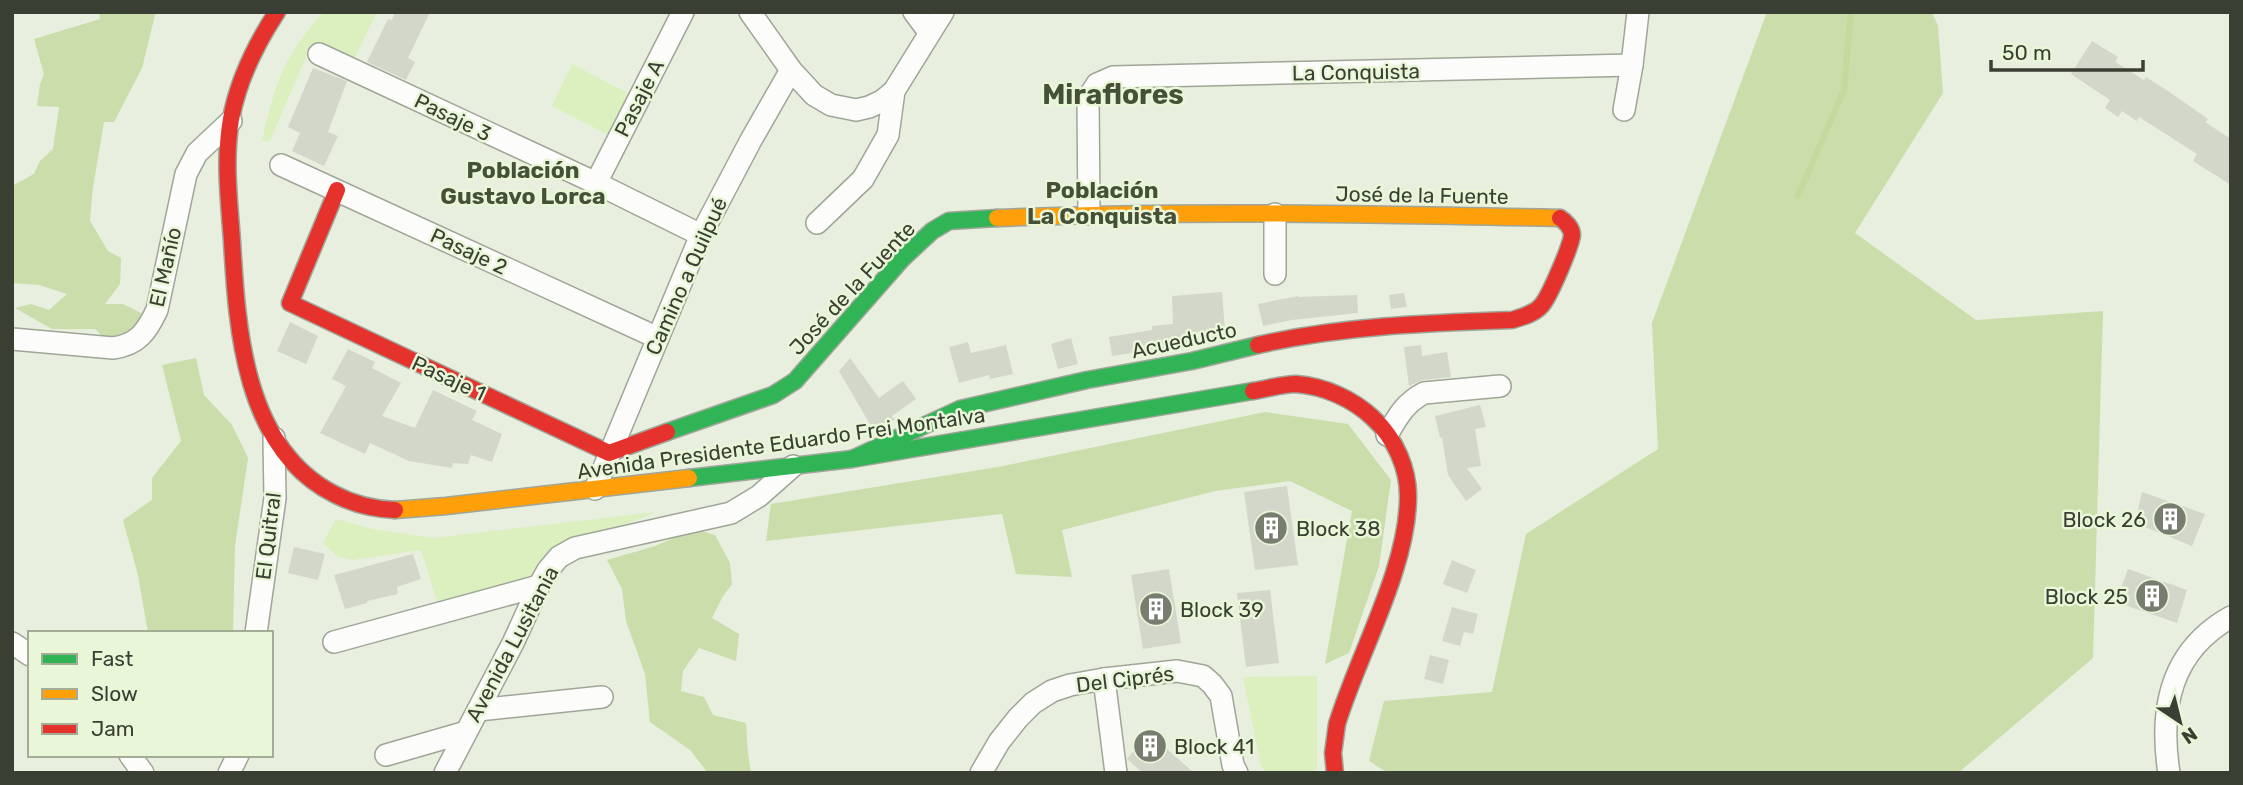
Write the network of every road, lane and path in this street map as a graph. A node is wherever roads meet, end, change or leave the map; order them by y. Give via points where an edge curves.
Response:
1 (277, 12) edge
2 (683, 12) edge
3 (750, 12) edge
4 (914, 12) edge
5 (943, 12) edge
6 (1637, 12) edge
7 (929, 32) junction
8 (319, 54) dead end
9 (1632, 65) junction
10 (791, 70) junction
11 (894, 91) junction
12 (1624, 110) dead end
13 (231, 121) junction
14 (281, 165) dead end
15 (596, 183) junction
16 (337, 190) junction
17 (1089, 214) junction
18 (1275, 214) junction
19 (817, 223) dead end
20 (701, 235) junction
21 (1275, 274) dead end
22 (1535, 311) joint
23 (658, 338) junction
24 (12, 339) edge
25 (1500, 386) dead end
26 (1387, 435) junction
27 (274, 438) junction
28 (609, 453) junction
29 (852, 459) junction
30 (793, 466) junction
31 (595, 489) junction
32 (539, 586) junction
33 (2231, 617) edge
34 (256, 631) edge
35 (334, 642) dead end
36 (12, 643) edge
37 (28, 655) edge
38 (1104, 679) junction
39 (602, 696) dead end
40 (478, 710) junction
41 (466, 732) junction
42 (386, 755) dead end
43 (131, 757) edge
44 (237, 757) edge
45 (143, 773) edge
46 (229, 773) edge
47 (445, 773) edge
48 (981, 773) edge
49 (1116, 773) edge
50 (1237, 773) edge
51 (1335, 773) edge
52 (2169, 773) edge

1 - 13 street, Avenida Presidente Eduardo Frei Montalva via 261,35
2 - 15 street, Pasaje A
3 - 10 street
4 - 7 street
5 - 7 street
6 - 9 street
7 - 11 street
8 - 15 street, Pasaje 3
9 - 12 street
9 - 17 street, La Conquista via 1113,77 1097,84 1088,98
10 - 11 street via 814,94 842,109 869,107
10 - 20 street, Camino a Quilpué
11 - 19 street via 888,135 863,179
13 - 24 street, El Mañío via 197,153 186,174 156,310 140,339 113,348
13 - 27 street, Avenida Presidente Eduardo Frei Montalva via 229,192 238,328 254,396
14 - 16 street, Pasaje 2
15 - 20 street, Pasaje 3
16 - 23 street, Pasaje 2
16 - 28 street, Pasaje 1 via 290,303
17 - 18 street, José de la Fuente
17 - 28 street, José de la Fuente via 949,222 902,259 784,389
18 - 21 street
18 - 22 street, José de la Fuente via 1562,218 1572,235 1549,295
20 - 23 street, Camino a Quilpué
22 - 29 street, Acueducto via 1512,320 1415,324 1294,337 1017,395 960,409
23 - 28 street, Camino a Quilpué
25 - 26 street via 1424,393 1401,410
26 - 29 street, Avenida Presidente Eduardo Frei Montalva via 1350,400 1294,384
26 - 51 street, Avenida Presidente Eduardo Frei Montalva via 1407,477 1405,528 1333,736
27 - 31 street, Avenida Presidente Eduardo Frei Montalva via 302,473 367,507 446,506
27 - 34 street, El Quitral via 275,498
28 - 31 street, Camino a Quilpué
29 - 30 street, Avenida Presidente Eduardo Frei Montalva
30 - 31 street, Avenida Presidente Eduardo Frei Montalva
30 - 32 street, Avenida Lusitania via 731,513 575,548 559,557
32 - 35 street
32 - 40 street, Avenida Lusitania
33 - 52 street via 2197,641 2169,693 2165,729
36 - 37 street
38 - 48 street, Del Ciprés via 1052,691 1033,703 999,742
38 - 49 street
38 - 50 street, Del Ciprés via 1177,671 1203,676 1221,696
39 - 40 street
40 - 41 street, Avenida Lusitania
41 - 42 street
41 - 47 street, Avenida Lusitania
43 - 45 street
44 - 46 street

